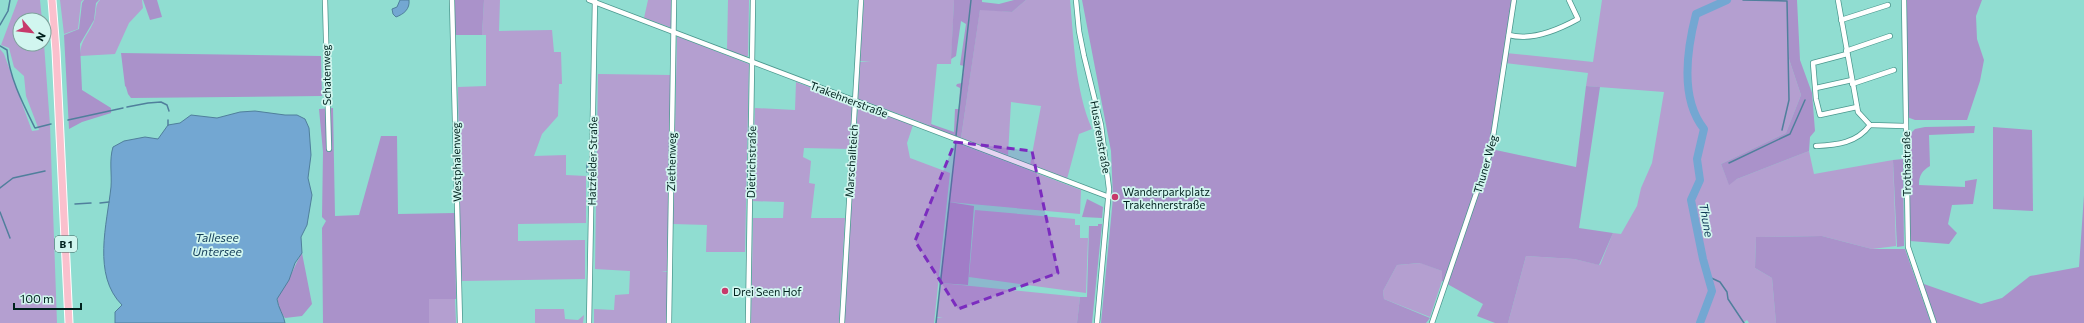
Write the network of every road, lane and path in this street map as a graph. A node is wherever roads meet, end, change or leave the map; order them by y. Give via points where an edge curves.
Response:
1 (52, 0) edge
2 (325, 0) edge
3 (452, 0) edge
4 (589, 0) edge
5 (674, 0) edge
6 (753, 0) edge
7 (861, 0) edge
8 (1076, 0) edge
9 (1514, 0) edge
10 (1569, 0) edge
11 (1838, 0) edge
12 (1904, 0) edge
13 (595, 1) edge
14 (1888, 4) dead end
15 (1841, 20) junction
16 (674, 33) junction
17 (1508, 35) junction
18 (1890, 36) dead end
19 (1846, 53) junction
20 (753, 63) junction
21 (1894, 70) dead end
22 (1852, 82) junction
23 (1816, 88) junction
24 (855, 101) junction
25 (1857, 107) junction
26 (1870, 126) junction
27 (1905, 126) junction
28 (1816, 146) dead end
29 (329, 149) dead end
30 (1109, 197) junction
31 (69, 323) edge
32 (460, 323) edge
33 (589, 323) edge
34 (669, 323) edge
35 (748, 323) edge
36 (842, 323) edge
37 (1097, 323) edge
38 (1432, 323) edge
39 (1934, 323) edge

1 - 31 highway, B 1
2 - 29 street, Schatenweg
3 - 32 street, Westphalenweg
4 - 13 street, Trakehnerstraße
5 - 16 street, Ziethenweg
6 - 20 street, Dietrichstraße
7 - 24 street, Marschallteich
8 - 30 street, Husarenstraße via 1078,30 1106,152
9 - 17 street, Thuner Weg
10 - 17 street via 1578,19 1552,32 1517,37
11 - 15 street
12 - 27 street, Trothastraße
13 - 16 street, Trakehnerstraße
13 - 33 street, Hatzfelder Straße
14 - 15 street
15 - 19 street
16 - 20 street, Trakehnerstraße
16 - 34 street, Ziethenweg
17 - 38 street, Thuner Weg via 1491,150
18 - 19 street
19 - 22 street
19 - 23 street via 1813,62
20 - 24 street, Trakehnerstraße
20 - 35 street, Dietrichstraße
21 - 22 street
22 - 23 street
22 - 25 street
23 - 25 street via 1820,115
24 - 30 street, Trakehnerstraße
24 - 36 street, Marschallteich
25 - 26 street
26 - 27 street
26 - 28 street via 1852,141
27 - 39 street, Trothastraße via 1908,247
30 - 37 street, Husarenstraße

